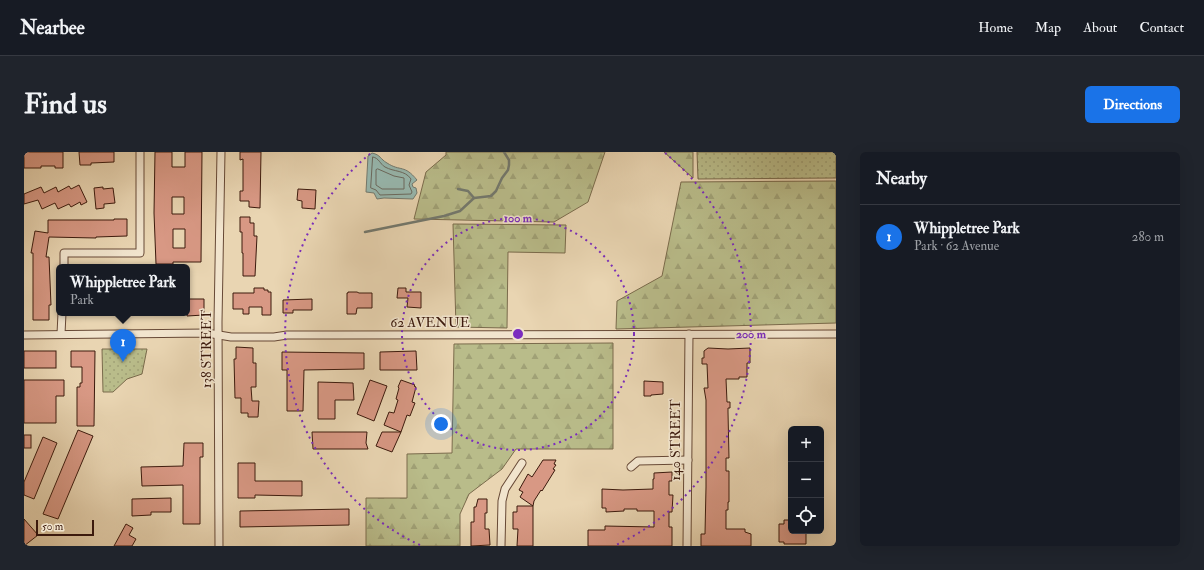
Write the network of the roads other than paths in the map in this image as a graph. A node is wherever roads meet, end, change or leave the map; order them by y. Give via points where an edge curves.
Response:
1 (140, 152) edge
2 (221, 152) edge
3 (64, 264) edge
4 (62, 316) edge
5 (62, 334) junction
6 (689, 334) junction
7 (836, 334) edge
8 (24, 335) edge
9 (218, 335) junction
10 (688, 460) junction
11 (522, 463) dead end
12 (631, 468) dead end
13 (219, 546) edge
14 (502, 546) edge
15 (687, 546) edge

1 - 3 street via 140,253 64,253
2 - 9 street, 138 STREET
4 - 5 street
5 - 8 street, 62 AVENUE
5 - 9 street, 62 AVENUE
6 - 7 street, 62 AVENUE
6 - 9 street, 62 AVENUE via 274,337
6 - 10 street, 140 STREET
9 - 13 street, 138 STREET
10 - 12 street via 638,461
10 - 15 street, 140 STREET
11 - 14 street via 505,489 502,501

